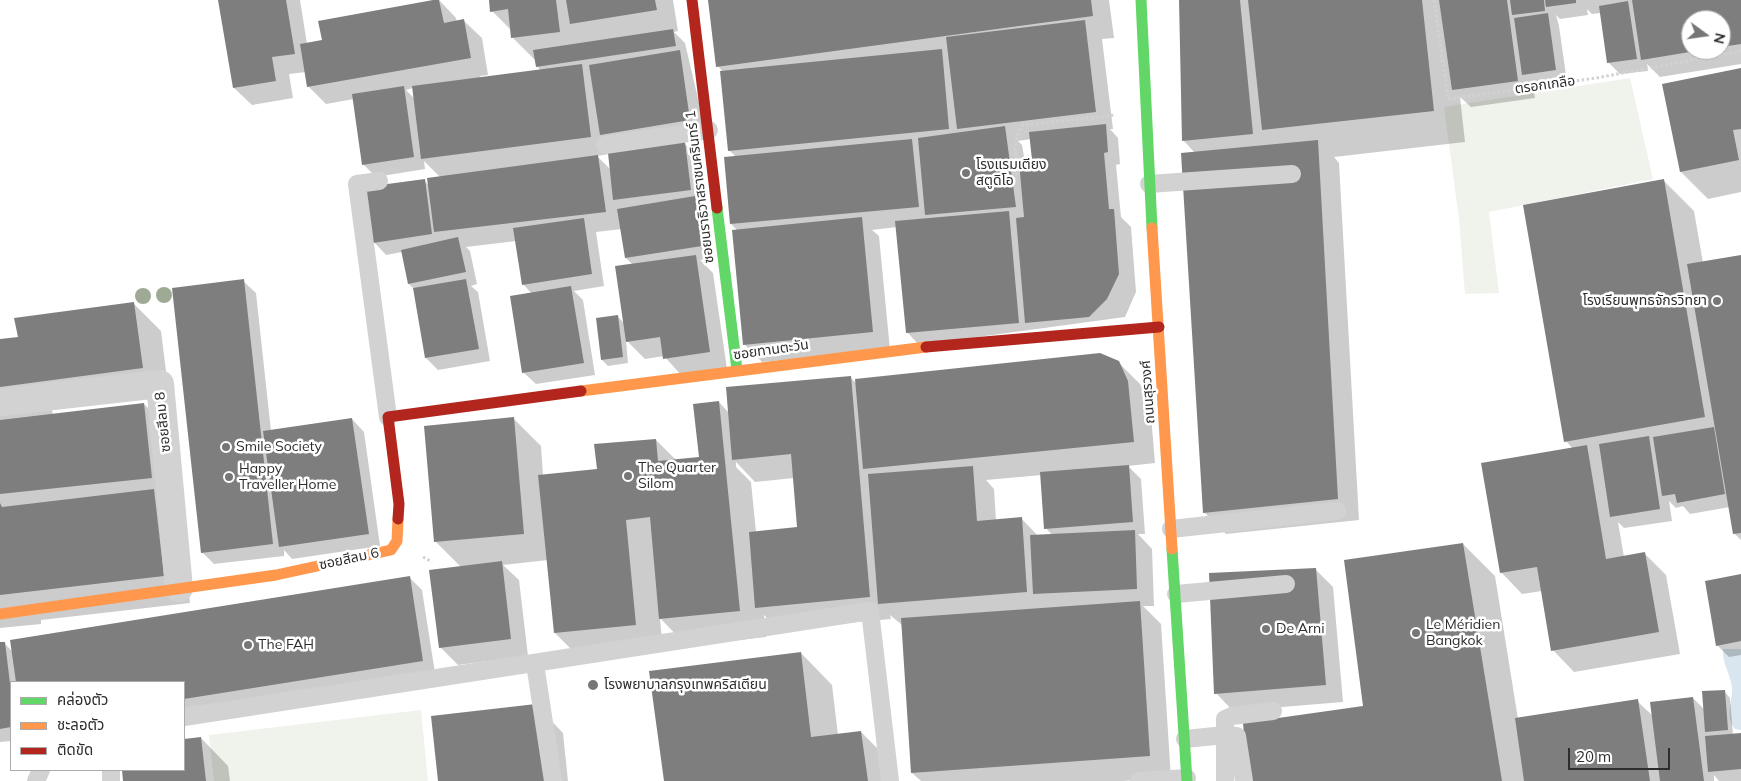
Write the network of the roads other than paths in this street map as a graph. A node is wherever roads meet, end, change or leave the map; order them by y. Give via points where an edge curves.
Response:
1 (692, 0) edge
2 (1141, 0) edge
3 (709, 130) junction
4 (605, 145) dead end
5 (1292, 174) dead end
6 (379, 181) dead end
7 (1149, 184) junction
8 (1159, 327) junction
9 (737, 370) junction
10 (0, 402) edge
11 (388, 417) junction
12 (1337, 511) dead end
13 (1171, 529) junction
14 (1286, 584) dead end
15 (179, 588) junction
16 (1176, 594) junction
17 (0, 614) edge
18 (536, 664) junction
19 (1273, 711) dead end
20 (185, 717) edge
21 (1225, 734) junction
22 (1185, 739) junction
23 (1187, 779) edge
24 (553, 781) edge
25 (890, 781) edge
26 (1139, 781) edge
27 (1225, 781) edge
28 (1244, 781) edge

1 - 3 street, ซอยนราธิวาสราชนครินทร์ 1
2 - 7 street, ถนนสุรวงศ์
3 - 4 lane
3 - 9 street, ซอยนราธิวาสราชนครินทร์ 1
5 - 7 lane
6 - 11 lane, ซอยสีลม 6 via 357,184
7 - 8 street, ถนนสุรวงศ์
8 - 9 street, ซอยทานตะวัน via 892,350
8 - 13 street, ถนนสุรวงศ์
9 - 11 street, ซอยทานตะวัน
10 - 15 street, ซอยสีลม 8 via 160,384
11 - 15 street, ซอยสีลม 6 via 398,504 397,541 391,550 276,575
12 - 13 lane
13 - 16 street, ถนนสุรวงศ์
14 - 16 lane
15 - 17 street, ซอยสีลม 6
16 - 22 street, ถนนสุรวงศ์
18 - 20 lane
18 - 24 lane
18 - 25 lane via 870,611
19 - 21 lane via 1226,718
21 - 22 lane
21 - 27 lane
21 - 28 lane via 1238,737
22 - 23 street, ถนนสุรวงศ์
23 - 26 lane

